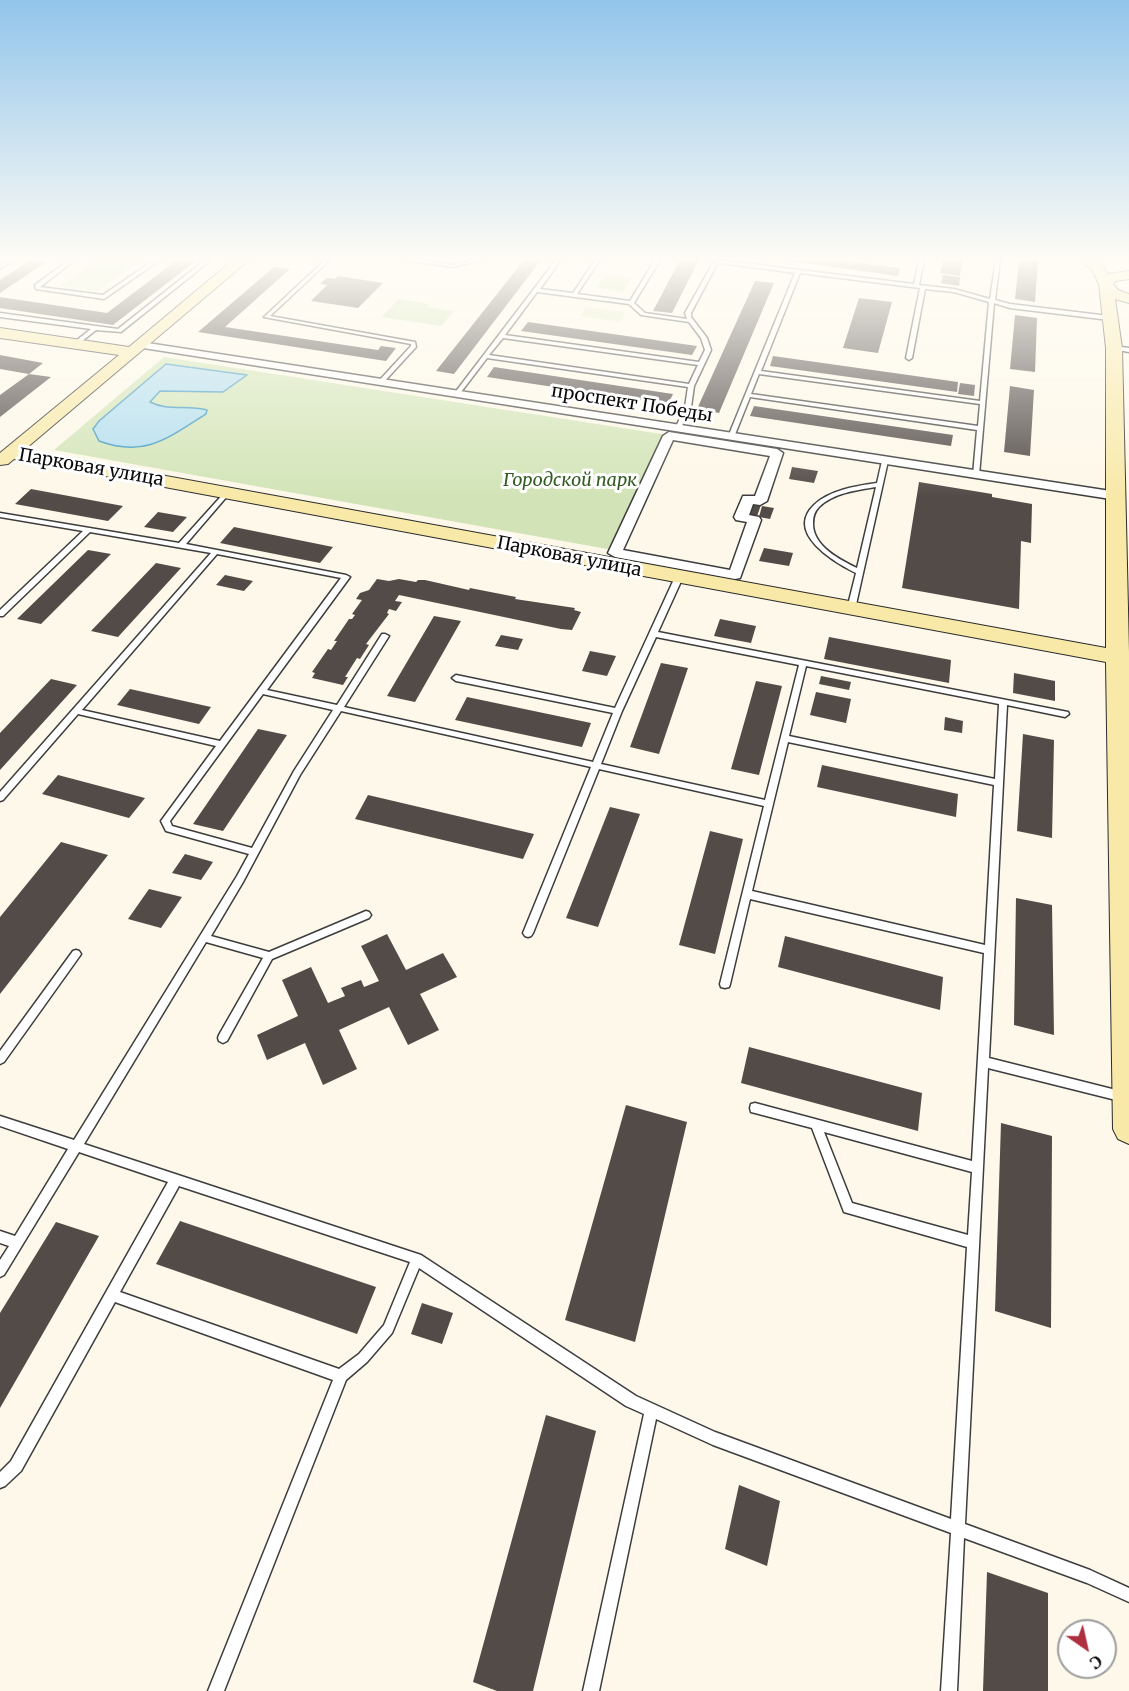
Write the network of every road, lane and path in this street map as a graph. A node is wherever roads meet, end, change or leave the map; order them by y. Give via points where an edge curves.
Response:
1 (40, 339) edge
2 (81, 339) edge
3 (148, 339) edge
4 (389, 339) edge
5 (500, 339) edge
6 (523, 339) edge
7 (704, 339) edge
8 (771, 339) edge
9 (912, 339) edge
10 (988, 339) edge
11 (75, 344) junction
12 (137, 348) junction
13 (1119, 348) edge
14 (486, 356) junction
15 (909, 358) dead end
16 (701, 364) junction
17 (757, 372) junction
18 (380, 383) junction
19 (691, 386) junction
20 (456, 395) junction
21 (748, 395) junction
22 (982, 403) junction
23 (979, 428) junction
24 (678, 429) junction
25 (731, 437) junction
26 (777, 453) joint
27 (3, 459) edge
28 (885, 461) junction
29 (976, 475) junction
30 (879, 485) junction
31 (227, 493) junction
32 (1117, 496) junction
33 (0, 515) edge
34 (89, 529) junction
35 (181, 545) junction
36 (215, 552) junction
37 (859, 572) junction
38 (679, 577) junction
39 (851, 609) junction
40 (0, 614) edge
41 (654, 634) junction
42 (384, 636) dead end
43 (1123, 658) edge
44 (803, 663) junction
45 (456, 678) dead end
46 (261, 691) junction
47 (1003, 702) junction
48 (339, 708) junction
49 (76, 711) junction
50 (618, 711) junction
51 (1065, 714) dead end
52 (785, 738) junction
53 (222, 744) junction
54 (596, 766) junction
55 (999, 783) junction
56 (0, 798) edge
57 (769, 804) junction
58 (253, 852) junction
59 (747, 894) junction
60 (366, 915) dead end
61 (528, 933) dead end
62 (205, 938) junction
63 (990, 950) junction
64 (76, 954) dead end
65 (269, 956) junction
66 (725, 984) dead end
67 (223, 1038) dead end
68 (0, 1059) edge
69 (984, 1062) junction
70 (1128, 1098) edge
71 (754, 1108) dead end
72 (0, 1121) edge
73 (816, 1125) junction
74 (1129, 1129) edge
75 (78, 1147) junction
76 (978, 1168) junction
77 (176, 1179) junction
78 (0, 1237) edge
79 (18, 1243) junction
80 (974, 1243) junction
81 (417, 1259) junction
82 (0, 1271) edge
83 (112, 1294) junction
84 (341, 1376) junction
85 (651, 1411) junction
86 (0, 1481) edge
87 (959, 1528) junction
88 (1129, 1595) edge
89 (216, 1691) edge
90 (591, 1691) edge
91 (949, 1691) edge

1 - 11 street
2 - 11 lane
3 - 12 street
4 - 18 lane via 414,346
5 - 14 lane
6 - 16 lane
7 - 16 lane via 708,350
8 - 17 lane
9 - 15 lane
10 - 22 lane
11 - 12 street
12 - 18 street, проспект Победы
12 - 27 street
13 - 32 street
14 - 19 lane
14 - 20 lane
16 - 19 lane
17 - 21 lane
17 - 22 lane
18 - 20 street, проспект Победы
19 - 24 lane via 688,407
20 - 24 street, проспект Победы
21 - 23 lane
21 - 25 lane
22 - 23 lane
23 - 29 lane
24 - 25 street, проспект Победы
25 - 28 street, проспект Победы
26 - 26 street via 669,436 615,553 735,575 754,520 741,518 748,499 760,501
27 - 31 street, Парковая улица
28 - 29 street, проспект Победы
28 - 30 lane
29 - 32 street, проспект Победы
30 - 37 lane
30 - 37 lane via 834,493 818,504 811,520 818,544
31 - 35 lane
31 - 38 street, Парковая улица
32 - 43 street
33 - 34 lane
34 - 35 lane
34 - 40 lane
35 - 36 lane
36 - 46 lane via 346,576
36 - 49 lane
37 - 39 lane
38 - 39 street, Парковая улица
38 - 41 lane
39 - 43 street, Парковая улица
41 - 44 lane
41 - 50 lane
42 - 48 lane
43 - 70 street
44 - 47 lane
44 - 52 lane
45 - 50 lane
46 - 48 lane
46 - 53 lane
47 - 51 lane
47 - 55 lane
48 - 54 lane
48 - 58 lane
49 - 53 lane
49 - 56 lane
50 - 54 lane
52 - 55 lane
52 - 57 lane
53 - 58 lane via 165,821 169,829
54 - 57 lane
54 - 61 lane
55 - 63 lane
57 - 59 lane
58 - 62 lane
59 - 63 lane
59 - 66 lane
60 - 65 lane
62 - 65 lane
62 - 75 lane
63 - 69 lane
64 - 68 lane
65 - 67 lane
69 - 70 lane
69 - 76 lane
70 - 74 street
71 - 73 lane
72 - 75 lane
73 - 76 lane
73 - 80 lane via 848,1208
75 - 77 lane
75 - 79 lane
76 - 80 lane
77 - 81 lane
77 - 83 lane
78 - 79 lane
79 - 82 lane
80 - 87 lane
81 - 84 lane via 388,1329
81 - 85 lane
83 - 84 lane
83 - 86 lane via 16,1466
84 - 89 lane
85 - 87 lane via 713,1438
85 - 90 lane
87 - 88 lane
87 - 91 lane

